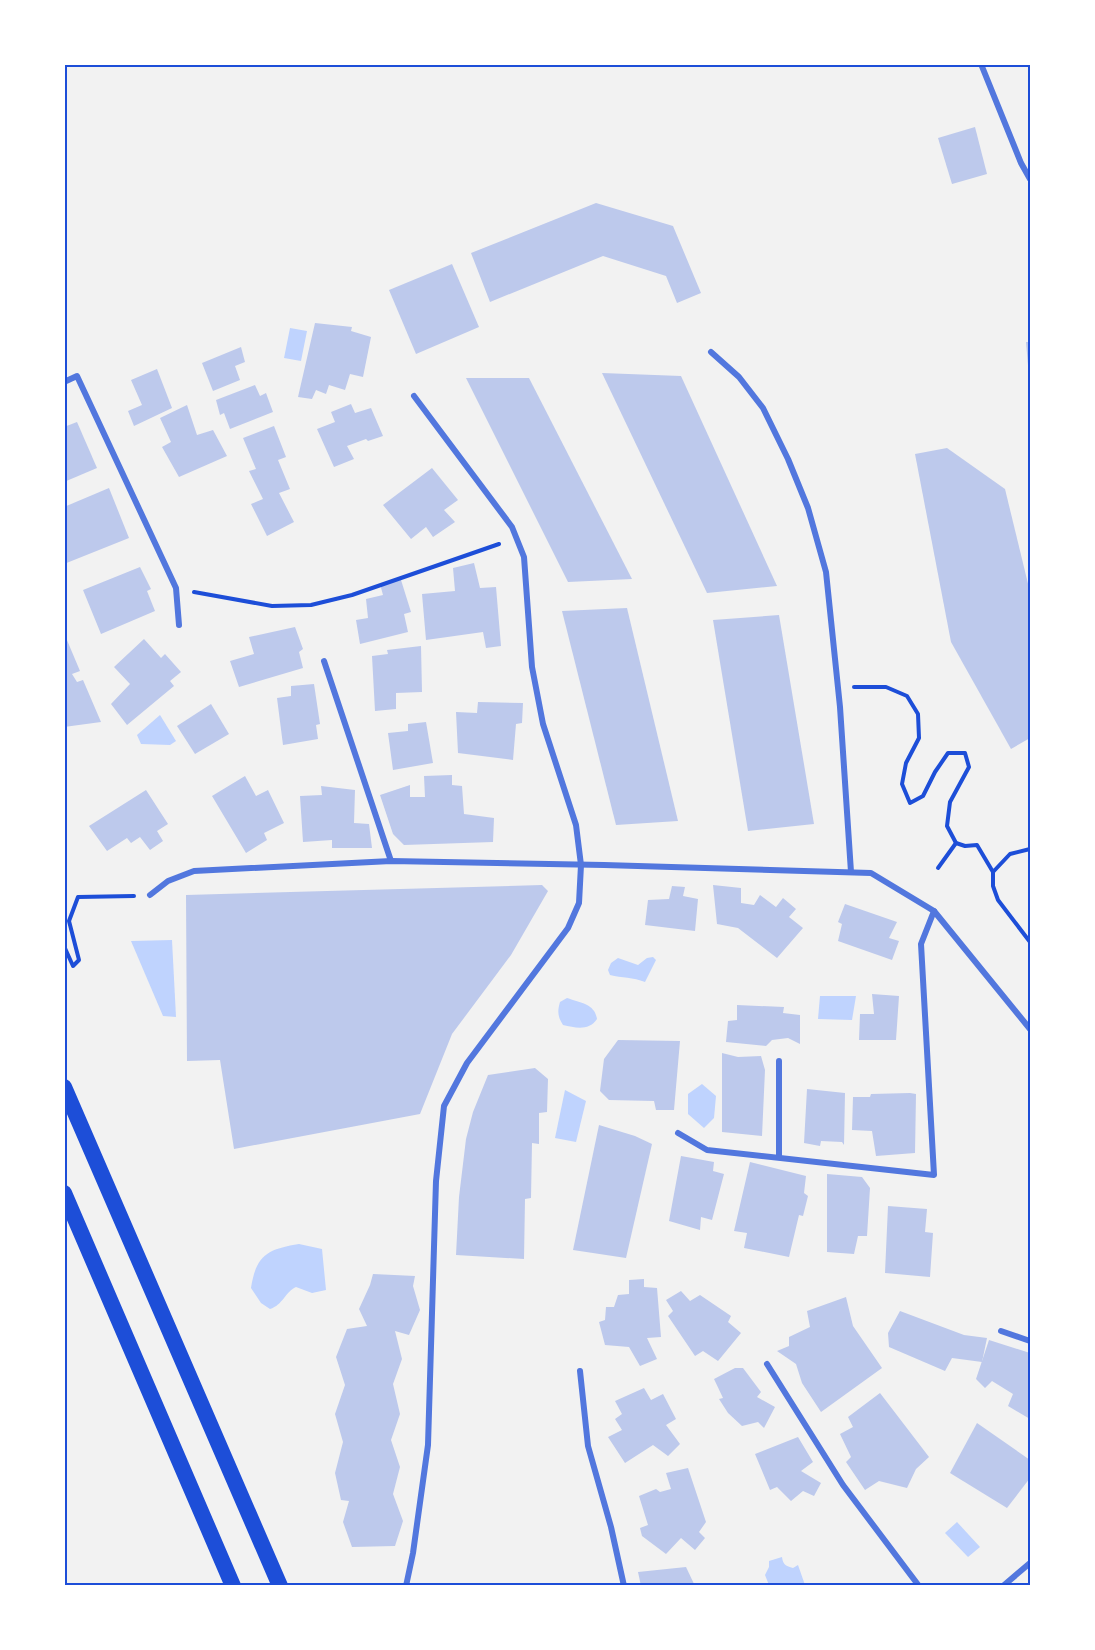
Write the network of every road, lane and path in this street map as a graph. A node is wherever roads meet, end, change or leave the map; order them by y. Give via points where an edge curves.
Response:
1 (981, 64) edge
2 (1030, 179) edge
3 (711, 352) dead end
4 (64, 381) edge
5 (414, 396) dead end
6 (517, 538) junction
7 (176, 588) junction
8 (179, 625) dead end
9 (324, 662) dead end
10 (838, 687) junction
11 (956, 843) junction
12 (1030, 849) edge
13 (391, 861) junction
14 (580, 866) junction
15 (938, 868) dead end
16 (851, 872) junction
17 (993, 872) junction
18 (150, 895) joint
19 (934, 911) junction
20 (1030, 942) edge
21 (64, 946) edge
22 (1030, 1029) edge
23 (779, 1061) dead end
24 (64, 1087) edge
25 (678, 1133) dead end
26 (779, 1157) junction
27 (64, 1193) edge
28 (1001, 1331) dead end
29 (1030, 1341) edge
30 (767, 1364) dead end
31 (580, 1371) dead end
32 (1030, 1563) edge
33 (281, 1585) edge
34 (233, 1586) edge
35 (406, 1586) edge
36 (624, 1586) edge
37 (919, 1586) edge
38 (1003, 1586) edge

1 - 2 street
3 - 10 street via 739,377 763,408 808,508 826,572
4 - 7 street via 77,376
5 - 6 street
6 - 7 path via 352,596 311,605 273,606
6 - 14 street via 524,557 532,667 540,712 576,825
7 - 8 street
9 - 13 street
10 - 11 path via 886,687 907,696 918,714 919,738 906,763 902,784 910,803 923,796 948,753 965,753 969,767 950,802 947,826
10 - 16 street
11 - 15 path
11 - 17 path via 977,845
12 - 17 path via 1010,854
13 - 14 street
13 - 18 street via 194,871 168,881
14 - 16 street
14 - 35 street via 579,903 568,928 467,1062 444,1106 436,1181 428,1445
16 - 19 street via 871,873
17 - 20 path via 998,900
18 - 21 path via 78,897 69,921 79,960 73,966
19 - 22 street
19 - 26 street via 921,944 934,1175
23 - 26 street
24 - 33 highway
25 - 26 street via 707,1150
27 - 34 highway
28 - 29 street
30 - 37 street via 843,1485
31 - 36 street via 588,1446
32 - 38 street

